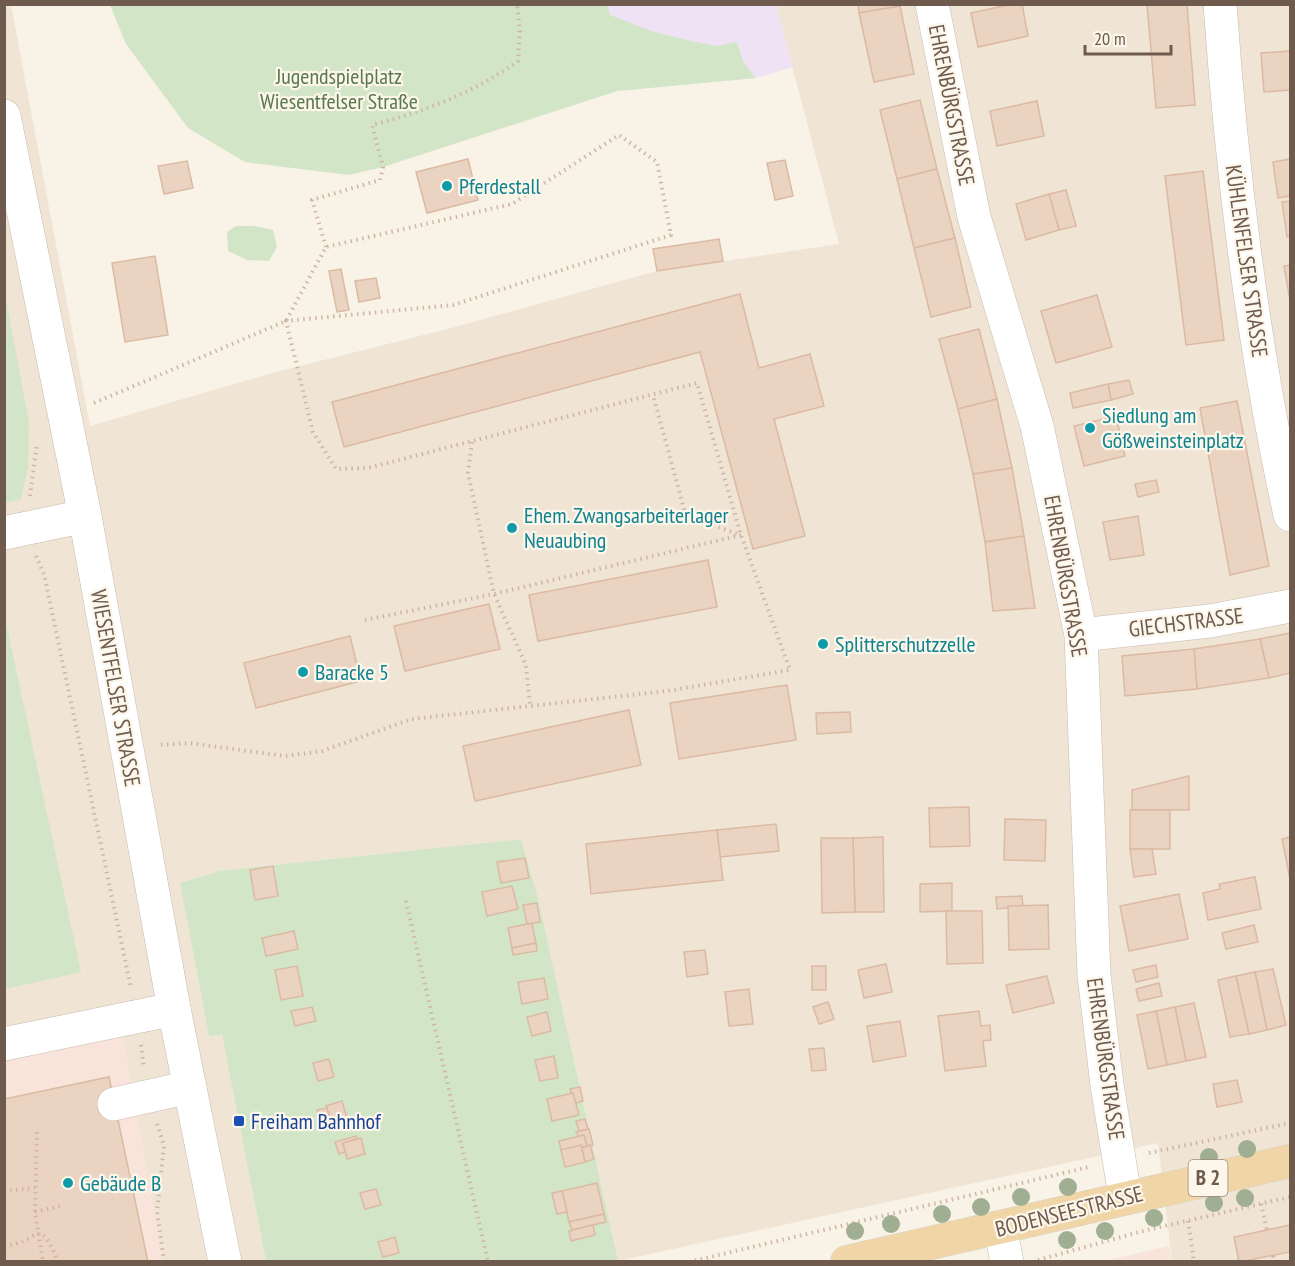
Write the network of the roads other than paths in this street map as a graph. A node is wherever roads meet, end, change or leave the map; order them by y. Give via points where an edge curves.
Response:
1 (932, 4) edge
2 (1220, 4) edge
3 (4, 116) edge
4 (1290, 515) edge
5 (85, 516) junction
6 (15, 531) edge
7 (1290, 606) edge
8 (1081, 635) junction
9 (174, 1009) junction
10 (4, 1044) edge
11 (190, 1087) junction
12 (114, 1104) dead end
13 (1290, 1161) edge
14 (1125, 1196) junction
15 (1000, 1227) junction
16 (225, 1262) edge
17 (847, 1262) edge
18 (1007, 1262) edge

1 - 8 street, EHRENBÜRGSTRASSE via 974,217 1037,426
2 - 4 street, KÜHLENFELSER STRASSE via 1241,235
3 - 5 street, WIESENTFELSER STRASSE
5 - 6 street
5 - 9 street, WIESENTFELSER STRASSE
7 - 8 street, GIECHSTRASSE via 1210,621
8 - 14 street, EHRENBÜRGSTRASSE via 1094,975
9 - 10 street
9 - 11 street, WIESENTFELSER STRASSE
11 - 12 street
11 - 16 street, WIESENTFELSER STRASSE
13 - 14 main road, BODENSEESTRASSE / B 2
14 - 15 main road, BODENSEESTRASSE / B 2
15 - 17 main road, BODENSEESTRASSE / B 2
15 - 18 street

